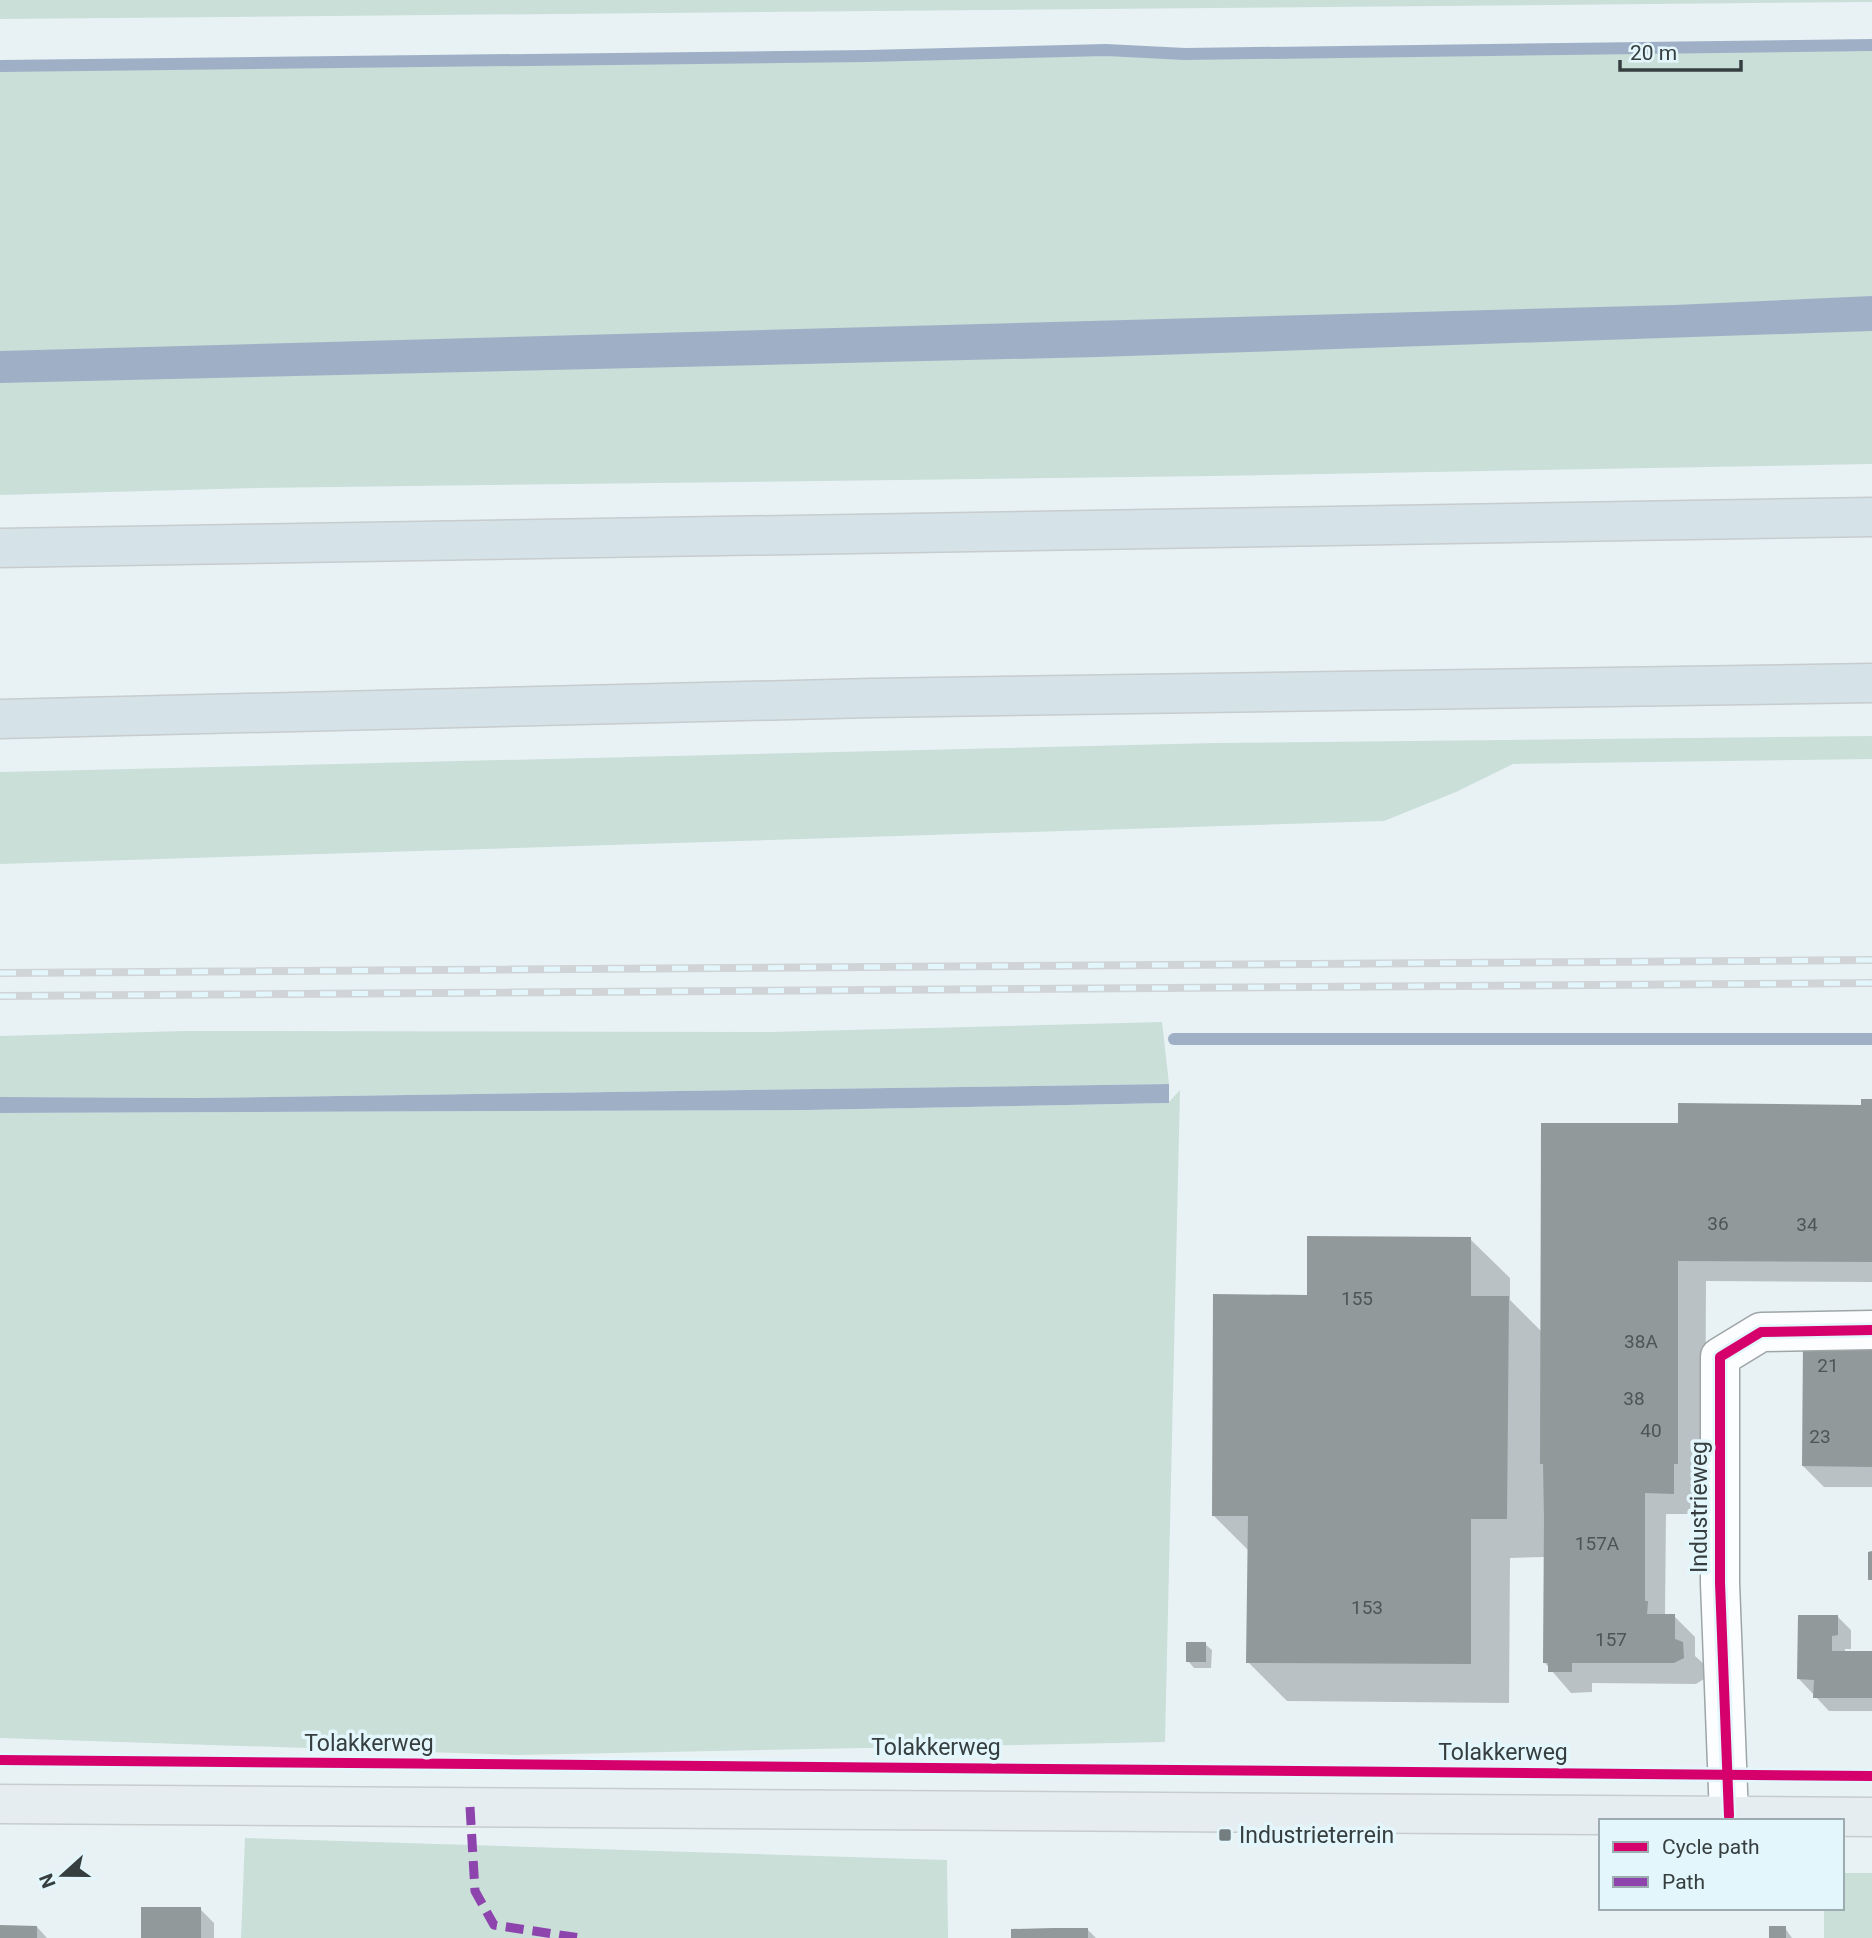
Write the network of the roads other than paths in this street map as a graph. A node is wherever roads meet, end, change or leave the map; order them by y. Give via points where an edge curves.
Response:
1 (1872, 517) edge
2 (0, 548) edge
3 (1872, 683) edge
4 (0, 719) edge
5 (1872, 1330) edge
6 (0, 1804) edge
7 (1729, 1816) junction
8 (1872, 1817) edge

1 - 2 highway
3 - 4 highway via 886,698
5 - 7 street, Industrieweg via 1761,1332 1720,1357 1720,1583
6 - 7 main road
7 - 8 main road

